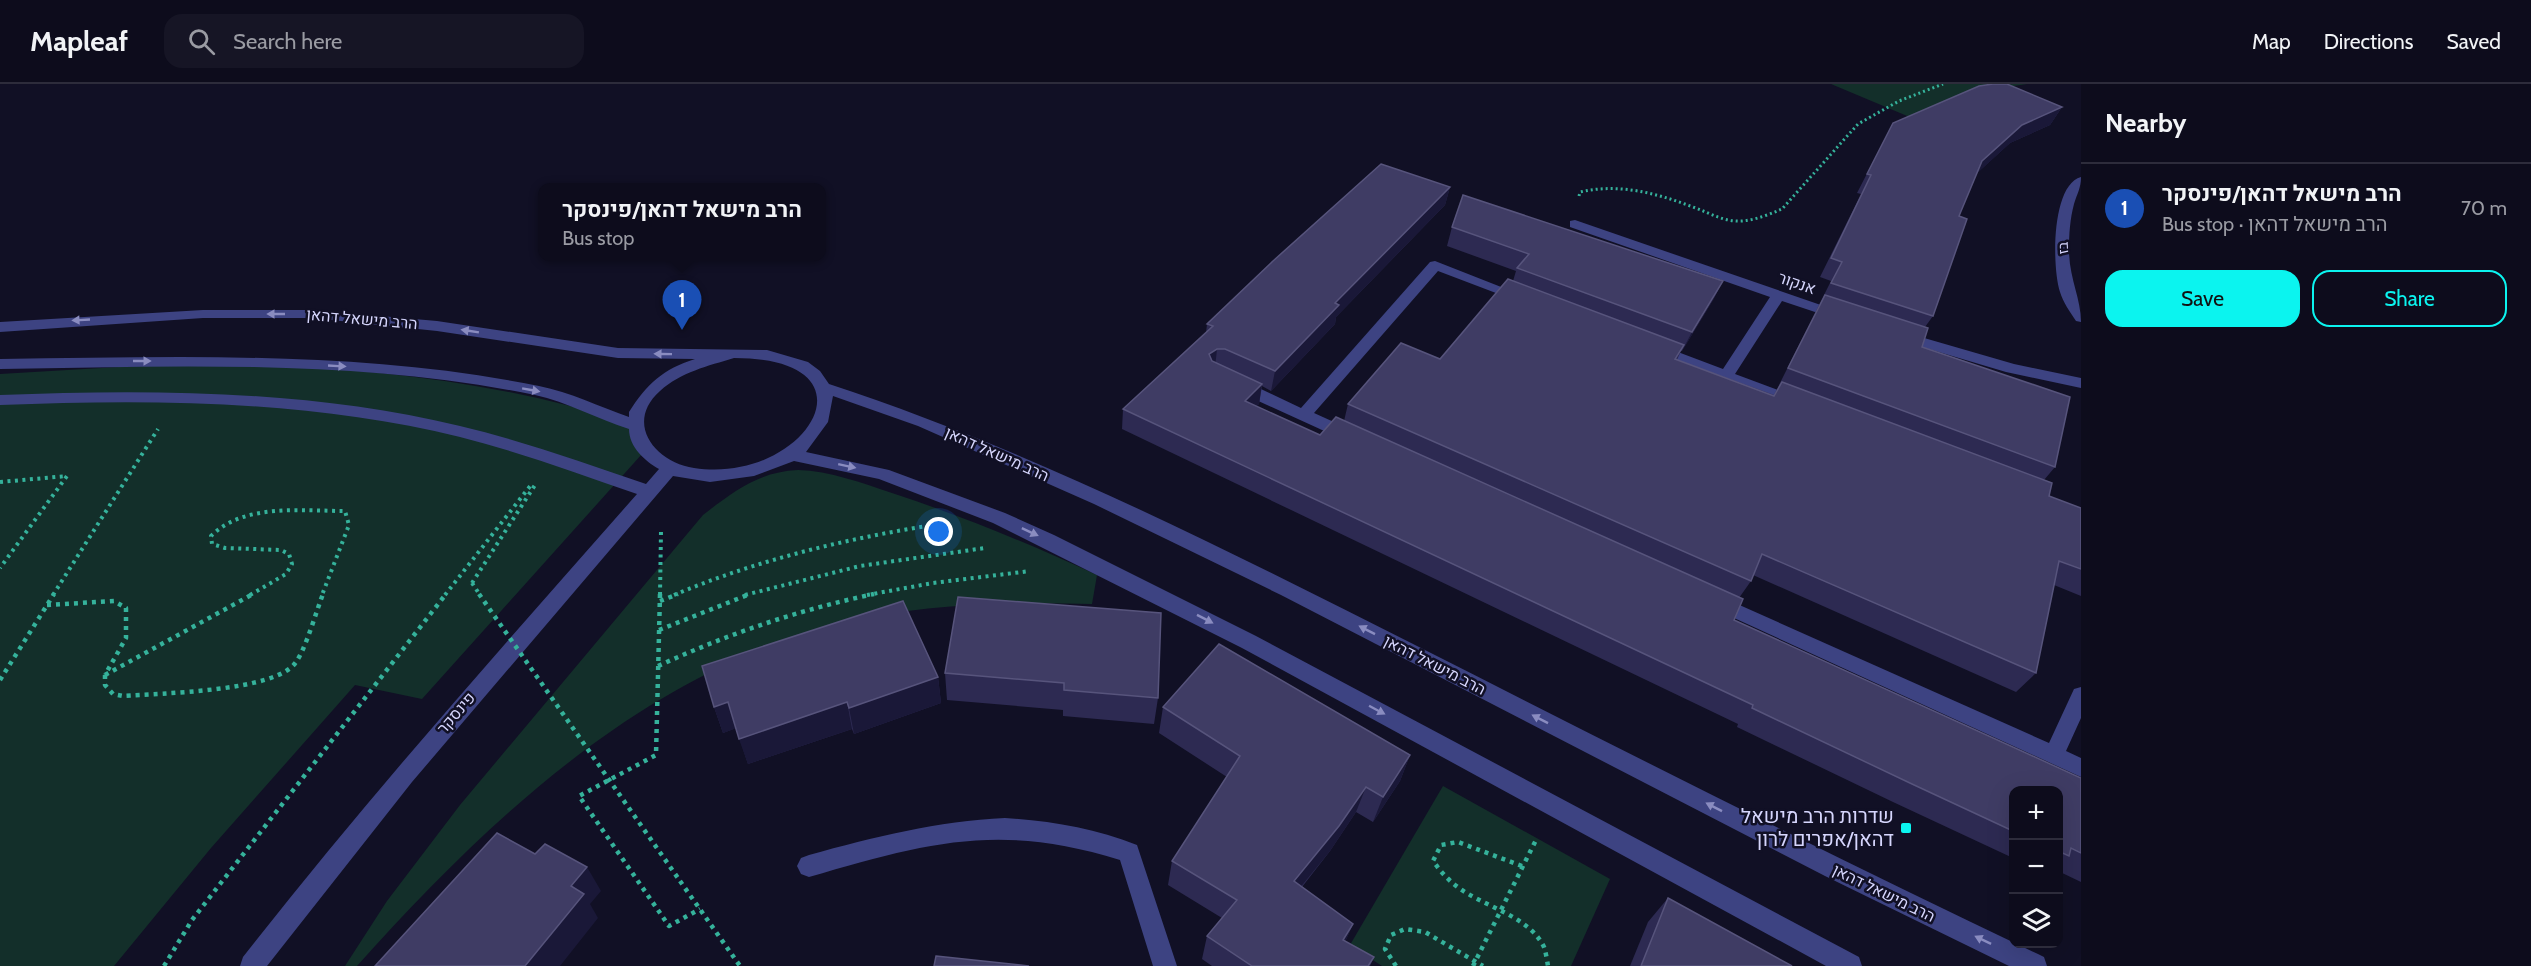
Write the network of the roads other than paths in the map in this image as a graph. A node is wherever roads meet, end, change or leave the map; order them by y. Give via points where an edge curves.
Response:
1 (2081, 181) edge
2 (1575, 224) road end
3 (1779, 296) junction
4 (1536, 303) edge
5 (2081, 318) edge
6 (1852, 321) edge
7 (0, 327) edge
8 (1884, 331) edge
9 (1636, 342) edge
10 (722, 355) junction
11 (0, 364) edge
12 (1726, 376) junction
13 (1226, 380) edge
14 (2081, 383) edge
15 (824, 388) junction
16 (0, 400) edge
17 (1815, 410) edge
18 (1304, 415) junction
19 (634, 425) junction
20 (1369, 444) edge
21 (790, 454) junction
22 (660, 479) junction
23 (1695, 592) edge
24 (2081, 695) edge
25 (2054, 756) junction
26 (2081, 768) edge
27 (809, 866) dead end
28 (252, 966) edge
29 (1165, 966) edge
30 (1850, 966) edge
31 (2035, 966) edge

1 - 5 street, בז via 2073,187 2062,220 2066,289
2 - 3 street, אנקור
3 - 6 street, אנקור
3 - 12 street
4 - 18 street via 1435,265
10 -> 7 street, הרב מישאל דהאן via 618,353 436,326 312,314 192,314
8 - 14 street via 2012,369
9 - 12 street
10 - 15 street via 763,353 790,359 811,371
10 - 19 street via 675,370 652,387 638,405
11 -> 19 street via 223,361 400,369 540,391
12 - 17 street
13 - 18 street
15 - 21 street via 826,408 819,429
31 -> 15 street, הרב מישאל דהאן via 1833,868 1278,585 1100,500 924,422
16 - 22 street via 177,398 262,402 457,431 552,458
18 - 20 street
19 - 22 street via 639,444 654,460
21 - 22 street via 773,464 741,473
21 -> 30 street via 882,474 1048,540 1260,647
22 - 28 street, פינסקר via 403,774
23 - 25 street
24 - 25 street
25 - 26 street
27 - 29 street via 901,840 961,829 1024,827 1092,838 1129,852

